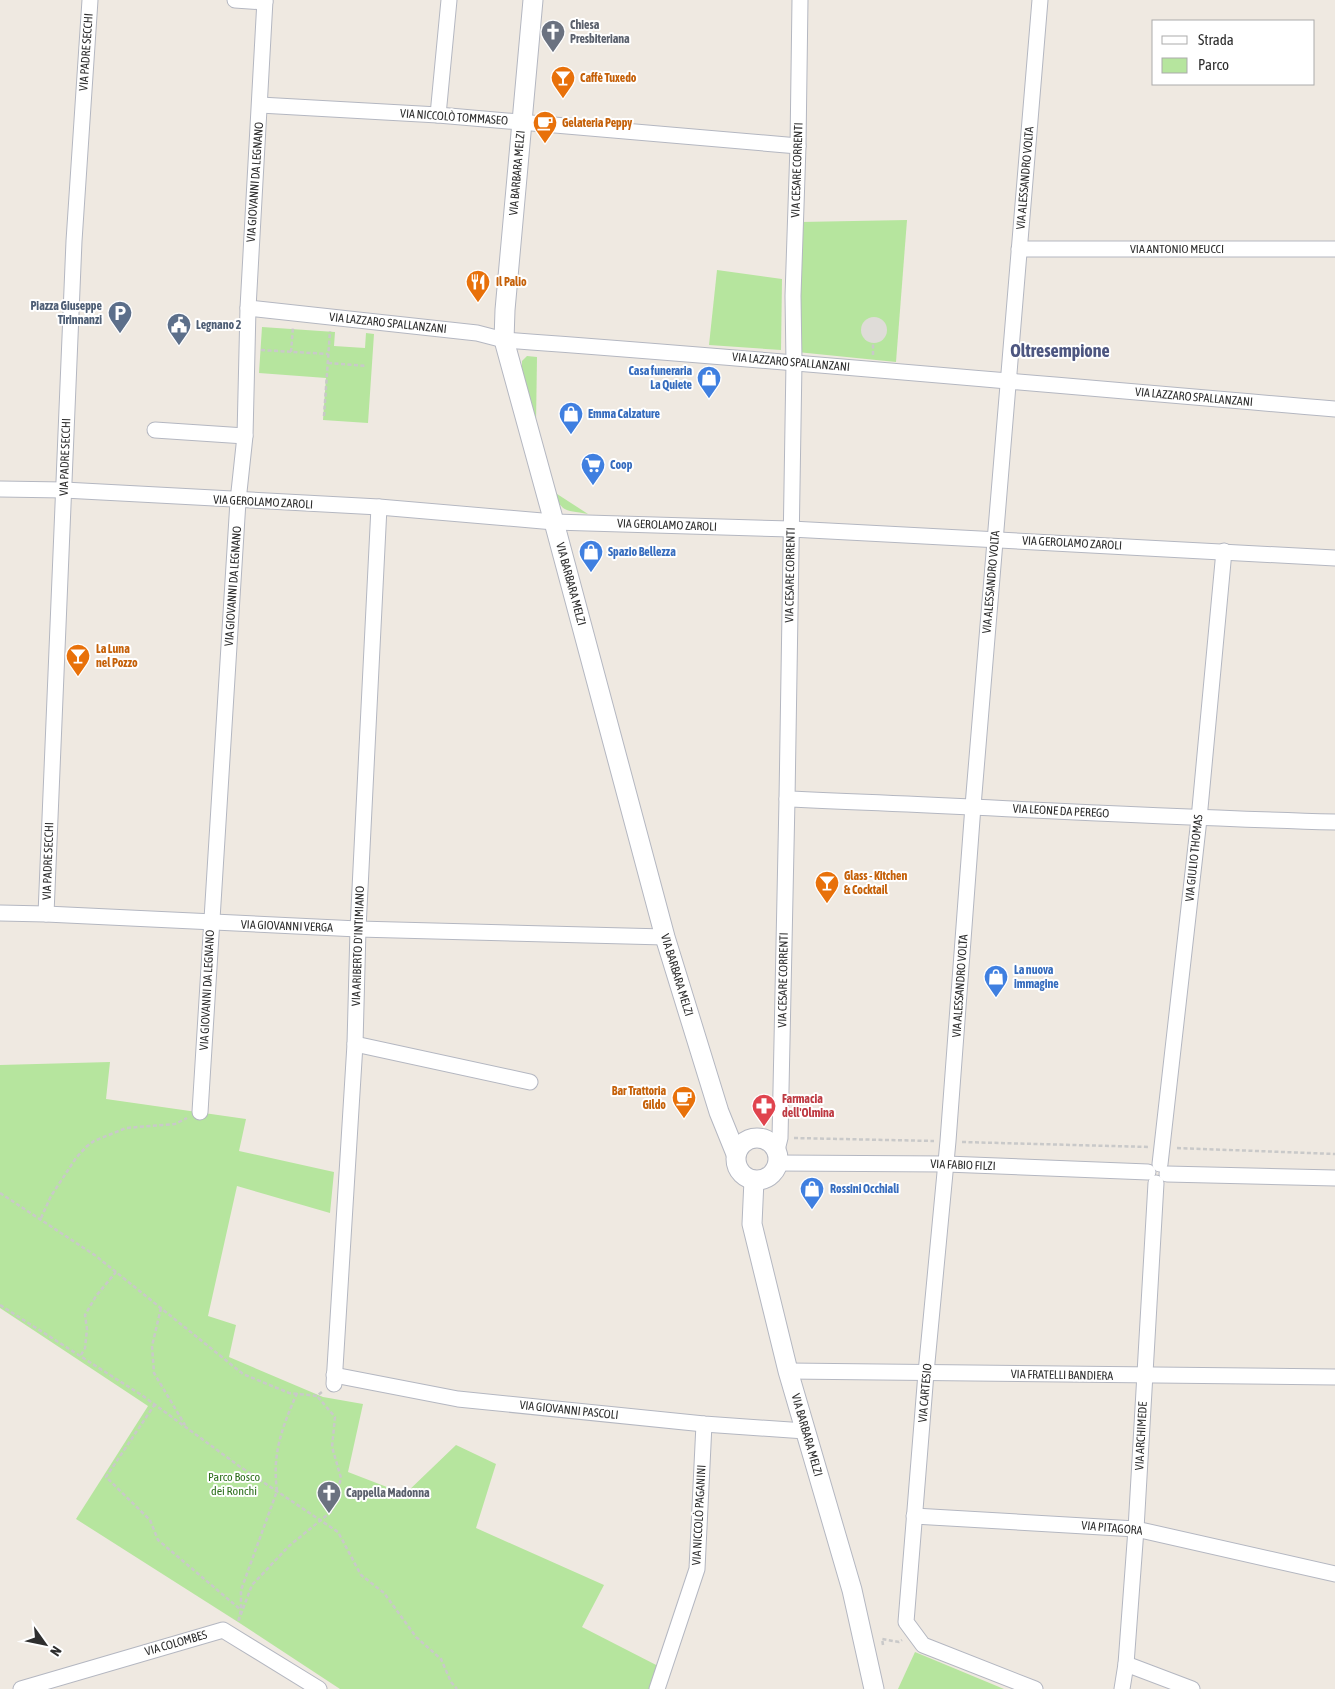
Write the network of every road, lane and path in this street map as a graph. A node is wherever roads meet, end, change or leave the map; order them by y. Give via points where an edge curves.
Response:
1 (90, 0) edge
2 (235, 0) edge
3 (449, 0) edge
4 (533, 0) edge
5 (800, 0) edge
6 (1040, 0) edge
7 (265, 1) edge
8 (260, 105) junction
9 (438, 116) junction
10 (522, 123) junction
11 (798, 146) junction
12 (1019, 249) junction
13 (1335, 249) edge
14 (248, 308) junction
15 (294, 313) junction
16 (331, 317) junction
17 (504, 340) junction
18 (247, 349) junction
19 (291, 352) junction
20 (328, 354) junction
21 (794, 362) junction
22 (328, 363) junction
23 (367, 366) dead end
24 (1008, 382) junction
25 (1335, 409) edge
26 (324, 416) dead end
27 (155, 430) dead end
28 (245, 436) junction
29 (0, 489) edge
30 (64, 490) junction
31 (238, 501) junction
32 (380, 508) junction
33 (554, 522) junction
34 (791, 529) junction
35 (995, 539) junction
36 (1224, 551) junction
37 (1335, 558) edge
38 (788, 799) junction
39 (973, 806) junction
40 (1199, 819) junction
41 (1335, 822) edge
42 (0, 913) edge
43 (46, 914) junction
44 (211, 922) junction
45 (358, 929) junction
46 (665, 937) junction
47 (355, 1044) junction
48 (530, 1082) dead end
49 (200, 1112) joint
50 (719, 1112) junction
51 (756, 1137) junction
52 (948, 1141) junction
53 (1161, 1147) junction
54 (778, 1150) junction
55 (736, 1154) junction
56 (1335, 1154) edge
57 (946, 1164) junction
58 (1158, 1173) junction
59 (1335, 1178) edge
60 (754, 1180) junction
61 (0, 1193) edge
62 (41, 1219) junction
63 (116, 1272) junction
64 (0, 1305) edge
65 (161, 1308) junction
66 (81, 1355) junction
67 (788, 1371) junction
68 (926, 1373) junction
69 (1144, 1376) junction
70 (1335, 1376) edge
71 (334, 1380) junction
72 (297, 1393) junction
73 (317, 1396) junction
74 (155, 1404) junction
75 (704, 1424) junction
76 (187, 1428) junction
77 (806, 1431) junction
78 (277, 1491) junction
79 (914, 1516) junction
80 (321, 1521) junction
81 (1136, 1529) junction
82 (1335, 1574) edge
83 (241, 1610) junction
84 (910, 1627) junction
85 (883, 1647) dead end
86 (1126, 1664) junction
87 (21, 1689) edge
88 (319, 1689) edge
89 (457, 1689) edge
90 (657, 1689) edge
91 (874, 1689) edge
92 (1035, 1689) edge
93 (1122, 1689) edge
94 (1192, 1689) edge

1 - 30 street, VIA PADRE SECCHI via 74,242
2 - 7 street
3 - 9 street
4 - 10 street, VIA BARBARA MELZI
5 - 11 street, VIA CESARE CORRENTI
6 - 12 street, VIA ALESSANDRO VOLTA
7 - 8 street, VIA GIOVANNI DA LEGNANO
8 - 9 street, VIA NICCOLÒ TOMMASEO
8 - 14 street, VIA GIOVANNI DA LEGNANO
9 - 10 street, VIA NICCOLÒ TOMMASEO
10 - 11 street, VIA NICCOLÒ TOMMASEO
10 - 17 street, VIA BARBARA MELZI
11 - 21 street, VIA CESARE CORRENTI
12 - 13 street, VIA ANTONIO MEUCCI
12 - 24 street, VIA ALESSANDRO VOLTA
14 - 15 street, VIA LAZZARO SPALLANZANI
14 - 18 street, VIA GIOVANNI DA LEGNANO
15 - 16 street, VIA LAZZARO SPALLANZANI
15 - 19 path
16 - 17 street, VIA LAZZARO SPALLANZANI via 477,333
16 - 20 path
17 - 21 street, VIA LAZZARO SPALLANZANI
17 - 33 street, VIA BARBARA MELZI
18 - 19 path
18 - 28 street, VIA GIOVANNI DA LEGNANO
19 - 20 path
20 - 22 path
21 - 24 street, VIA LAZZARO SPALLANZANI
21 - 34 street, VIA CESARE CORRENTI
22 - 23 path
22 - 26 path
24 - 25 street, VIA LAZZARO SPALLANZANI
24 - 35 street, VIA ALESSANDRO VOLTA
27 - 28 street
28 - 31 street, VIA GIOVANNI DA LEGNANO
29 - 30 street, VIA GEROLAMO ZAROLI
30 - 31 street, VIA GEROLAMO ZAROLI
30 - 43 street, VIA PADRE SECCHI
31 - 32 street, VIA GEROLAMO ZAROLI
31 - 44 street, VIA GIOVANNI DA LEGNANO
32 - 33 street, VIA GEROLAMO ZAROLI
32 - 45 street, VIA ARIBERTO D'INTIMIANO
33 - 34 street, VIA GEROLAMO ZAROLI
33 - 46 street, VIA BARBARA MELZI
34 - 35 street, VIA GEROLAMO ZAROLI
34 - 38 street, VIA CESARE CORRENTI
35 - 36 street, VIA GEROLAMO ZAROLI
35 - 39 street, VIA ALESSANDRO VOLTA
36 - 37 street, VIA GEROLAMO ZAROLI
36 - 40 street, VIA GIULIO THOMAS
38 - 39 street, VIA LEONE DA PEREGO
38 - 54 street, VIA CESARE CORRENTI
39 - 40 street, VIA LEONE DA PEREGO
39 - 52 street, VIA ALESSANDRO VOLTA
40 - 41 street, VIA LEONE DA PEREGO
40 - 53 street, VIA GIULIO THOMAS
42 - 43 street, VIA GIOVANNI VERGA
43 - 44 street, VIA GIOVANNI VERGA
44 - 45 street, VIA GIOVANNI VERGA
44 - 49 street, VIA GIOVANNI DA LEGNANO
45 - 46 street, VIA GIOVANNI VERGA
45 - 47 street, VIA ARIBERTO D'INTIMIANO
46 - 50 street, VIA BARBARA MELZI
47 - 48 street
47 - 71 street, VIA ARIBERTO D'INTIMIANO
49 - 62 path via 174,1124 126,1128 94,1141 76,1158 51,1196
50 - 51 street via 738,1131
50 - 55 street, VIA BARBARA MELZI
51 - 54 street via 768,1140
51 - 55 street via 743,1142
52 - 53 path
52 - 54 path
52 - 57 street, VIA ALESSANDRO VOLTA
53 - 56 path
53 - 58 street, VIA GIULIO THOMAS
54 - 57 street, VIA FABIO FILZI
54 - 60 street via 772,1174
55 - 60 street, VIA BARBARA MELZI via 739,1170
57 - 58 street, VIA FABIO FILZI
57 - 68 street, VIA CARTESIO
58 - 59 street, VIA FABIO FILZI
58 - 69 street, VIA ARCHIMEDE
60 - 67 street, VIA BARBARA MELZI via 752,1224
61 - 62 path
62 - 63 path
63 - 65 path
63 - 66 path via 85,1315 88,1329
64 - 66 path
65 - 72 path via 243,1374 289,1393
65 - 76 path via 152,1346 154,1373
66 - 74 path
67 - 68 street, VIA FRATELLI BANDIERA
67 - 77 street, VIA BARBARA MELZI
68 - 69 street, VIA FRATELLI BANDIERA
68 - 79 street, VIA CARTESIO
69 - 70 street, VIA FRATELLI BANDIERA
69 - 81 street, VIA ARCHIMEDE
71 - 73 path
71 - 75 street, VIA GIOVANNI PASCOLI via 458,1399
72 - 73 path
72 - 78 path via 278,1439
73 - 80 path via 335,1417 332,1447 341,1478 332,1511
74 - 76 path
74 - 83 path via 106,1477 150,1520 158,1540
75 - 77 street, VIA GIOVANNI PASCOLI
75 - 90 street, VIA NICCOLÒ PAGANINI via 697,1569
76 - 78 path
77 - 91 street, VIA BARBARA MELZI via 852,1590
78 - 80 path
78 - 83 path via 241,1590
79 - 81 street, VIA PITAGORA
79 - 84 street, VIA CARTESIO
80 - 83 path via 289,1546 252,1585 238,1622
80 - 89 path via 338,1532 361,1575 384,1593 416,1637 441,1658
81 - 82 street, VIA PITAGORA
81 - 86 street, VIA ARCHIMEDE
84 - 85 path via 899,1642 882,1639
84 - 92 street via 923,1645
86 - 93 street, VIA ARCHIMEDE
86 - 94 street
87 - 88 street, VIA COLOMBES via 223,1630

